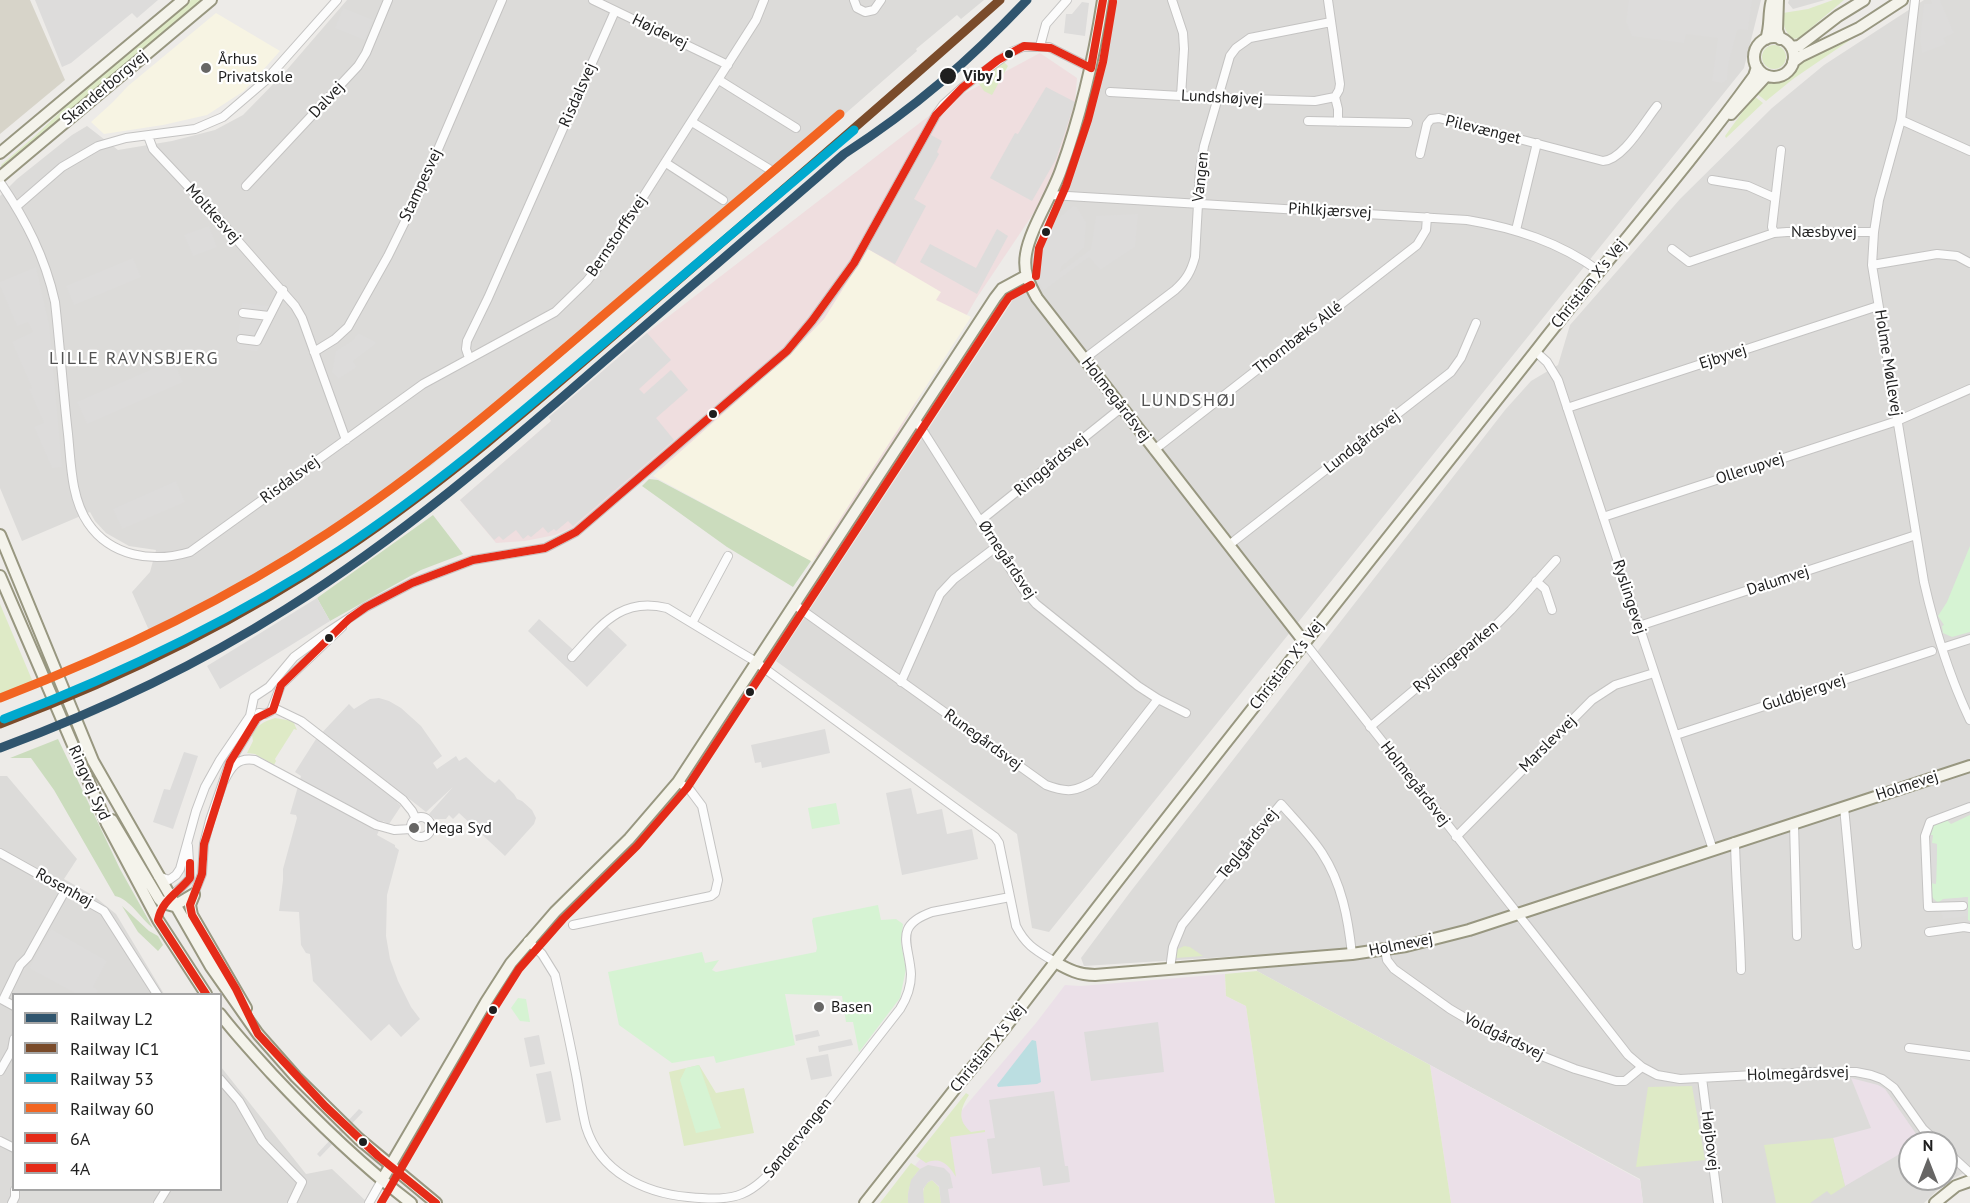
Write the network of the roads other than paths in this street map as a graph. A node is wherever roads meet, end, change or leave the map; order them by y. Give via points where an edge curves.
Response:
1 (183, 0) edge
2 (211, 0) edge
3 (337, 0) edge
4 (388, 0) edge
5 (502, 0) edge
6 (593, 0) edge
7 (764, 0) edge
8 (854, 0) edge
9 (881, 0) edge
10 (1067, 0) edge
11 (1103, 0) edge
12 (1172, 0) edge
13 (1328, 0) edge
14 (1772, 0) edge
15 (1778, 0) edge
16 (1864, 0) edge
17 (1902, 0) edge
18 (1915, 0) edge
19 (615, 11) junction
20 (1331, 22) junction
21 (1766, 39) junction
22 (1780, 39) junction
23 (1040, 46) junction
24 (1791, 47) junction
25 (1793, 62) junction
26 (728, 65) junction
27 (1756, 67) junction
28 (1091, 68) junction
29 (1766, 76) junction
30 (719, 80) junction
31 (1110, 92) dead end
32 (1181, 96) junction
33 (1217, 98) junction
34 (1335, 98) junction
35 (1656, 106) dead end
36 (1900, 120) junction
37 (692, 122) junction
38 (1308, 122) dead end
39 (1338, 122) junction
40 (1408, 124) dead end
41 (796, 128) dead end
42 (1714, 131) junction
43 (148, 136) junction
44 (1536, 143) junction
45 (1781, 150) dead end
46 (1970, 151) edge
47 (0, 153) edge
48 (1420, 154) dead end
49 (666, 163) junction
50 (769, 169) dead end
51 (0, 177) edge
52 (1712, 180) dead end
53 (0, 182) edge
54 (246, 186) dead end
55 (1051, 195) junction
56 (1775, 198) junction
57 (723, 200) dead end
58 (1198, 204) junction
59 (17, 206) junction
60 (1427, 216) junction
61 (1516, 230) junction
62 (1874, 232) junction
63 (1774, 233) junction
64 (1672, 249) dead end
65 (1970, 263) edge
66 (1872, 265) junction
67 (1599, 271) junction
68 (1026, 276) junction
69 (283, 290) junction
70 (1878, 306) junction
71 (243, 313) dead end
72 (269, 316) junction
73 (1476, 323) dead end
74 (241, 339) dead end
75 (1535, 351) junction
76 (314, 352) junction
77 (469, 358) junction
78 (1084, 359) junction
79 (1970, 389) edge
80 (1121, 408) junction
81 (1567, 408) junction
82 (916, 420) junction
83 (1897, 421) junction
84 (346, 440) junction
85 (1154, 450) junction
86 (1603, 517) junction
87 (980, 522) junction
88 (0, 535) edge
89 (1916, 535) junction
90 (1229, 545) junction
91 (996, 547) junction
92 (728, 556) dead end
93 (1556, 560) dead end
94 (0, 576) edge
95 (1536, 581) junction
96 (795, 605) junction
97 (1552, 610) dead end
98 (349, 619) junction
99 (692, 623) junction
100 (1639, 626) junction
101 (1970, 639) edge
102 (1305, 643) junction
103 (1942, 648) junction
104 (1932, 651) dead end
105 (572, 657) dead end
106 (756, 663) junction
107 (1654, 673) junction
108 (901, 682) junction
109 (262, 692) junction
110 (1158, 699) junction
111 (274, 704) junction
112 (253, 706) junction
113 (1186, 713) dead end
114 (262, 714) junction
115 (1970, 720) edge
116 (1370, 727) junction
117 (1676, 735) junction
118 (80, 762) junction
119 (1970, 766) edge
120 (224, 781) junction
121 (678, 782) junction
122 (1844, 807) junction
123 (1970, 807) edge
124 (416, 819) junction
125 (1794, 823) junction
126 (411, 829) junction
127 (1456, 837) junction
128 (188, 841) junction
129 (1736, 842) junction
130 (1713, 850) junction
131 (0, 853) edge
132 (157, 875) junction
133 (66, 890) junction
134 (194, 894) junction
135 (1010, 897) junction
136 (169, 902) junction
137 (1963, 906) dead end
138 (1518, 913) junction
139 (158, 920) junction
140 (573, 925) dead end
141 (1970, 928) edge
142 (1929, 932) dead end
143 (1797, 936) dead end
144 (528, 941) junction
145 (1857, 945) dead end
146 (1385, 950) junction
147 (1352, 954) junction
148 (1055, 962) junction
149 (1170, 969) junction
150 (1741, 970) dead end
151 (156, 993) edge
152 (205, 993) edge
153 (12, 1005) edge
154 (222, 1017) edge
155 (258, 1034) junction
156 (1909, 1048) dead end
157 (12, 1050) edge
158 (1970, 1056) edge
159 (1642, 1067) junction
160 (0, 1071) edge
161 (1702, 1078) junction
162 (222, 1084) edge
163 (1924, 1131) edge
164 (1958, 1162) edge
165 (390, 1166) junction
166 (1970, 1173) edge
167 (382, 1180) junction
168 (1970, 1181) edge
169 (292, 1203) edge
170 (369, 1203) edge
171 (411, 1203) edge
172 (436, 1203) edge
173 (865, 1203) edge
174 (1718, 1203) edge
175 (1935, 1203) edge

1 - 47 street, Skanderborgvej
2 - 51 street, Skanderborgvej
3 - 43 street via 265,81 229,113 195,129
4 - 54 street, Dalvej via 358,66
5 - 76 street, Stampesvej via 388,256 348,327
6 - 19 street, Højdevej
7 - 26 street, Bernstorffsvej
8 - 9 street via 857,8 865,12 874,10
10 - 23 street via 1046,24
11 - 28 street
12 - 32 street via 1185,49
13 - 20 street
14 - 21 street
15 - 22 street
16 - 24 street
17 - 25 street via 1859,28
18 - 36 street, Holme Møllevej
19 - 26 street, Højdevej
19 - 77 street, Risdalsvej via 467,341
20 - 33 street, Vangen via 1242,42 1230,56
20 - 34 street via 1340,84
21 - 22 street
21 - 27 street via 1755,52
22 - 24 street
23 - 28 street
23 - 98 street via 1009,53 943,105 854,263 812,321 770,367 576,532 534,551 473,560 429,575
24 - 25 street
25 - 29 street via 1781,76
26 - 30 street, Bernstorffsvej
27 - 29 street
27 - 42 street, Christian X's Vej via 1754,76
28 - 55 street
29 - 42 street, Christian X's Vej
30 - 37 street, Bernstorffsvej
30 - 41 street
31 - 32 street, Lundshøjvej
32 - 33 street, Lundshøjvej
33 - 34 street, Lundshøjvej
33 - 58 street, Vangen via 1204,146
34 - 39 street
35 - 44 street, Pilevænget via 1620,154 1611,160
36 - 46 street
36 - 62 street, Holme Møllevej
37 - 49 street, Bernstorffsvej
37 - 50 street
38 - 39 street
39 - 40 street
42 - 67 street, Christian X's Vej
43 - 59 street via 113,141 81,154
43 - 69 street, Moltkesvej via 153,148
44 - 48 street, Pilevænget via 1439,118 1427,124
44 - 61 street, Pilevænget
45 - 56 street, Næsbyvej
49 - 57 street
49 - 77 street, Bernstorffsvej via 601,263 571,297 536,324
52 - 56 street via 1748,186
53 - 59 street, Risdalsvej
55 - 58 street, Pihlkjærsvej
55 - 68 street via 1028,247
56 - 63 street, Næsbyvej
58 - 60 street, Pihlkjærsvej
58 - 78 street, Vangen via 1195,257 1185,280
59 - 84 street, Risdalsvej via 38,247 55,302 75,490 87,522 110,545 142,556 190,552
60 - 61 street, Pihlkjærsvej
60 - 85 street, Thornbæks Allé via 1426,230 1417,245
61 - 67 street, Pihlkjærsvej via 1579,256
62 - 63 street, Næsbyvej
62 - 66 street, Holme Møllevej
63 - 64 street, Næsbyvej via 1689,262
65 - 66 street via 1957,256 1937,254
66 - 70 street, Holme Møllevej
67 - 75 street, Christian X's Vej
68 - 78 street, Holmegårdsvej via 1037,298
68 - 82 street via 1007,285 995,298
69 - 72 street
69 - 76 street, Moltkesvej via 302,318
70 - 81 street, Ejbyvej
70 - 83 street, Holme Møllevej
71 - 72 street
72 - 74 street via 257,340
73 - 90 street, Lundgårdsvej via 1451,372
75 - 81 street, Ryslingevej via 1553,369
75 - 102 street, Christian X's Vej
76 - 84 street, Moltkesvej
77 - 84 street, Risdalsvej via 423,384
78 - 80 street, Holmegårdsvej
79 - 83 street, Ollerupvej
80 - 85 street, Holmegårdsvej
80 - 87 street, Ringgårdsvej
81 - 86 street, Ryslingevej
82 - 87 street, Ørnegårdsvej
82 - 96 street
83 - 86 street, Ollerupvej
83 - 89 street, Holme Møllevej
85 - 90 street, Holmegårdsvej
86 - 100 street, Ryslingevej
87 - 91 street, Ørnegårdsvej
88 - 132 street, Ringvej Syd via 93,761
89 - 100 street, Dalumvej
89 - 103 street, Holme Møllevej via 1930,610
90 - 102 street, Holmegårdsvej
91 - 108 street via 940,594
91 - 110 street, Ørnegårdsvej via 1036,604
92 - 99 street
93 - 95 street, Ryslingeparken
94 - 118 street, Ringvej Syd
95 - 97 street via 1545,590
95 - 116 street, Ryslingeparken via 1490,631
96 - 106 street
96 - 108 street, Runegårdsvej
98 - 109 street via 294,657
98 - 111 street via 281,685
99 - 105 street via 664,607 631,607 609,618
99 - 106 street
100 - 107 street, Ryslingevej
101 - 103 street
102 - 116 street, Holmegårdsvej
102 - 148 street, Christian X's Vej
103 - 115 street, Holme Møllevej
104 - 117 street, Guldbjergvej
106 - 121 street
106 - 135 street via 988,830 999,843
107 - 117 street, Ryslingevej
107 - 127 street, Marslevvej via 1615,685 1592,700
108 - 110 street, Runegårdsvej via 1046,785 1072,791 1095,780
109 - 111 street via 270,694
109 - 112 street via 254,697
110 - 113 street, Ørnegårdsvej
111 - 114 street via 269,713
111 - 124 street via 403,800
112 - 114 street
112 - 128 street via 205,787
114 - 120 street via 236,751
116 - 127 street, Holmegårdsvej
117 - 130 street, Ryslingevej
118 - 136 street via 155,894
118 - 139 street, Ringvej Syd via 107,824
119 - 122 street, Holmevej
120 - 126 street via 236,762 255,760 376,825
120 - 134 street via 204,844 201,882
121 - 140 street via 702,806 718,880 716,893
121 - 144 street via 629,839
122 - 125 street, Holmevej
122 - 145 street
123 - 137 street via 1930,822 1925,836 1928,907
124 - 126 street
124 - 126 street via 426,819 429,832 420,837
125 - 129 street, Holmevej
125 - 143 street
127 - 138 street, Holmegårdsvej
128 - 132 street via 178,874 167,880
128 - 136 street via 190,878
129 - 130 street, Holmevej
129 - 150 street
130 - 138 street, Holmevej
131 - 133 street, Rosenhøj
132 - 136 street, Ringvej Syd
133 - 151 street, Rosenhøj via 104,911
133 - 153 street via 3,1000
134 - 136 street
134 - 155 street via 192,915
135 - 144 street, Søndervangen via 932,912 911,923 905,943 910,984 900,1009 764,1181 751,1191 724,1199 684,1197 644,1186 618,1173 598,1153 586,1125 555,975
135 - 148 street via 1021,937
136 - 139 street
136 - 155 street, Ringvej Syd
138 - 146 street, Holmevej via 1452,935
138 - 159 street, Holmegårdsvej
139 - 152 street, Ringvej Syd
141 - 142 street
144 - 165 street via 486,1002
146 - 147 street, Holmevej
146 - 159 street, Voldgårdsvej via 1394,969 1450,1009 1529,1051 1616,1081 1625,1081
147 - 149 street, Holmevej
147 - 149 street, Teglgårdsvej via 1344,900 1337,881 1322,853 1281,804 1182,925 1173,946
148 - 149 street, Holmevej via 1083,975
148 - 173 street, Christian X's Vej
154 - 167 street via 302,1106
155 - 165 street, Ringvej Syd via 325,1106
156 - 158 street
157 - 160 street
159 - 161 street, Holmegårdsvej via 1668,1078
161 - 163 street, Holmegårdsvej via 1856,1072 1882,1079 1894,1088
161 - 174 street, Højbovej
162 - 169 street via 239,1101 262,1141 302,1182
164 - 166 street
165 - 167 street
165 - 172 street, Ringvej Syd
167 - 170 street
167 - 171 street
168 - 175 street via 1956,1186

